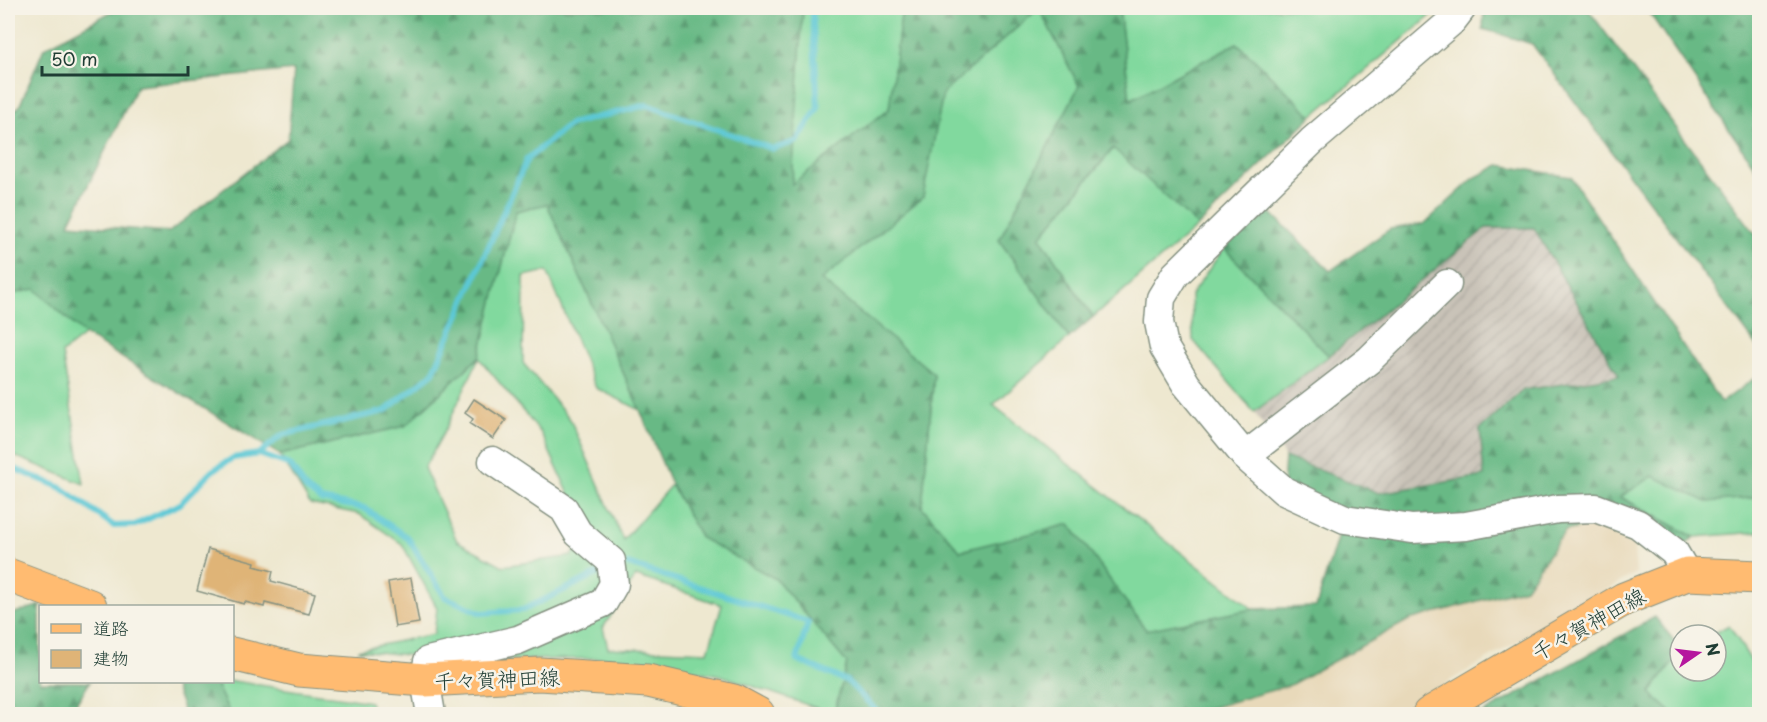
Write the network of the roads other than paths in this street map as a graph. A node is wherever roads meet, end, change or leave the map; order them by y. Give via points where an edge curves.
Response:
1 (1461, 8) edge
2 (1448, 284) dead end
3 (1245, 456) junction
4 (493, 461) dead end
5 (1687, 574) junction
6 (8, 575) edge
7 (1760, 577) edge
8 (87, 605) edge
9 (234, 654) edge
10 (425, 680) junction
11 (431, 714) edge
12 (758, 714) edge
13 (1429, 714) edge

1 - 3 street via 1452,21 1303,150 1175,275 1161,298 1159,322 1164,347 1186,384
2 - 3 street via 1369,360
3 - 5 street via 1284,491 1345,519 1412,529 1466,526 1558,509 1596,508 1638,524 1674,552
4 - 10 street via 564,509 578,533 610,561 614,584 603,603 518,640 428,661
5 - 7 main road, 千々賀神田線
5 - 13 main road, 千々賀神田線 via 1624,599
6 - 8 main road
9 - 10 main road, 千々賀神田線 via 299,670
10 - 11 street
10 - 12 main road, 千々賀神田線 via 540,674 648,681 734,701

